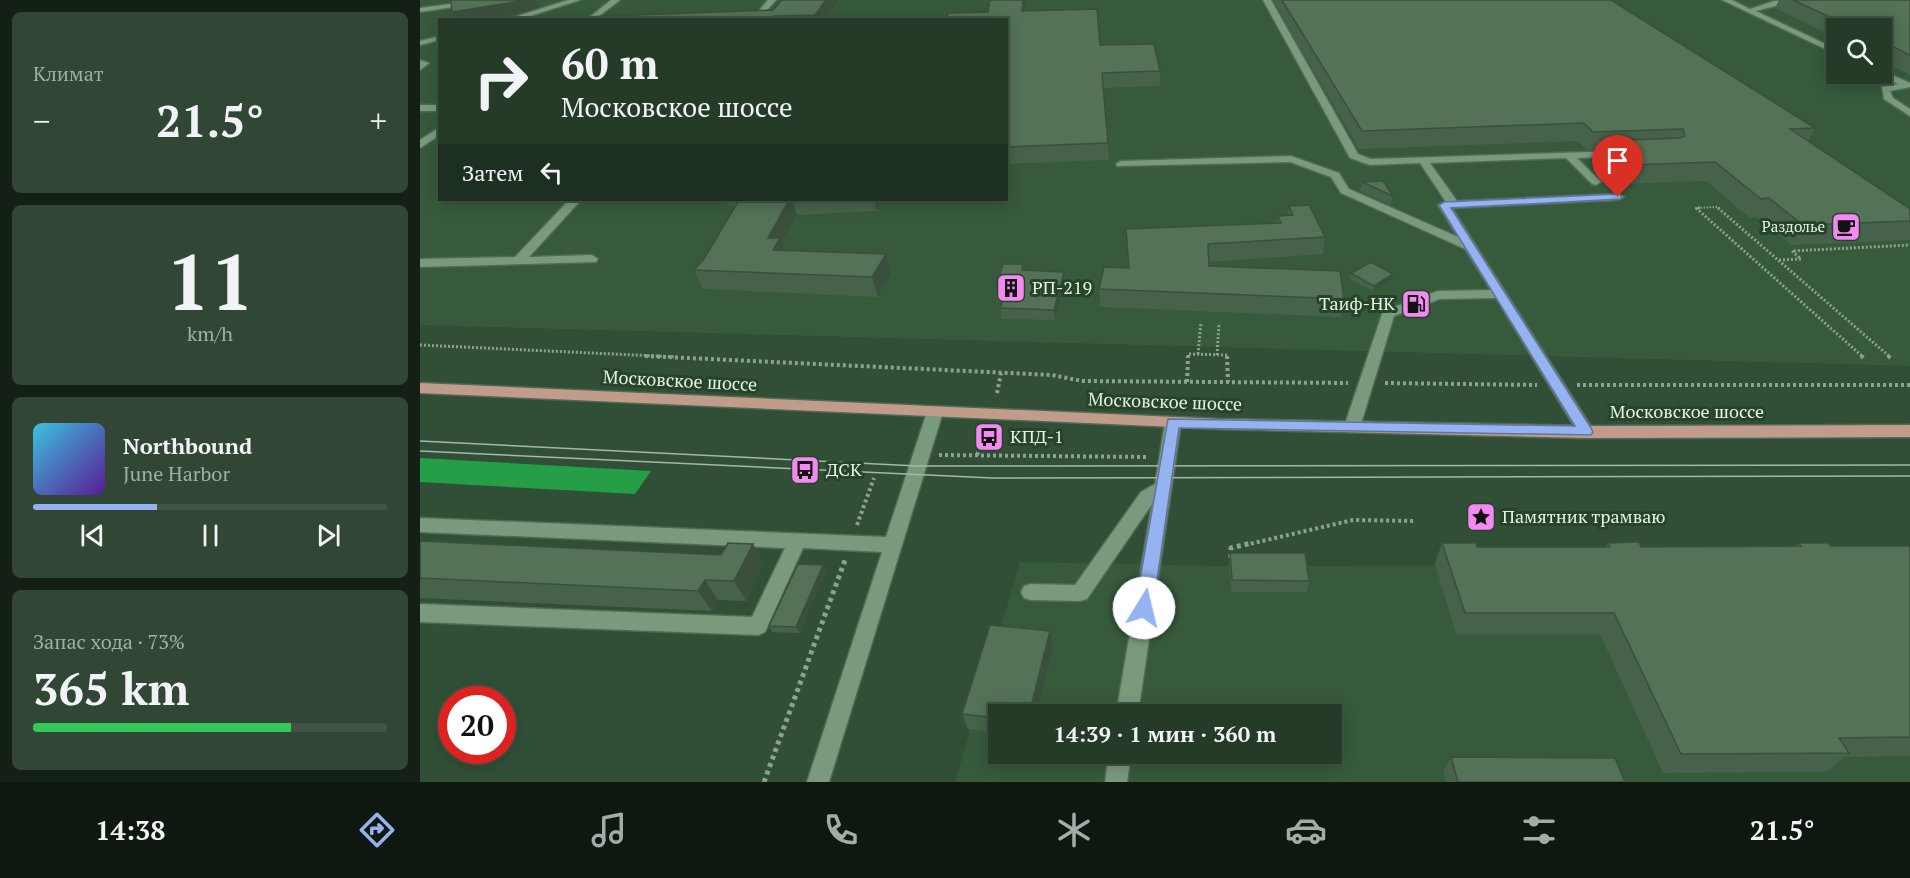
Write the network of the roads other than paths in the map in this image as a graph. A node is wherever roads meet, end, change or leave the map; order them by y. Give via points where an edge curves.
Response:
1 (496, 0) edge
2 (576, 0) edge
3 (615, 0) edge
4 (772, 0) edge
5 (1267, 0) edge
6 (1726, 0) edge
7 (1794, 0) edge
8 (420, 10) edge
9 (1750, 10) junction
10 (515, 18) edge
11 (592, 18) edge
12 (756, 18) edge
13 (438, 39) edge
14 (420, 44) edge
15 (1826, 47) edge
16 (1892, 78) edge
17 (1909, 86) edge
18 (420, 108) edge
19 (438, 108) edge
20 (1910, 113) edge
21 (438, 132) edge
22 (420, 145) edge
23 (1626, 153) edge
24 (1569, 155) junction
25 (1424, 160) junction
26 (1121, 164) dead end
27 (1596, 182) dead end
28 (1618, 197) dead end
29 (574, 201) edge
30 (1454, 205) junction
31 (1469, 246) junction
32 (592, 259) dead end
33 (518, 261) junction
34 (420, 263) edge
35 (1499, 294) junction
36 (420, 388) edge
37 (935, 412) junction
38 (1173, 423) junction
39 (1352, 427) junction
40 (1910, 431) edge
41 (1586, 432) junction
42 (1163, 487) junction
43 (420, 525) edge
44 (797, 541) junction
45 (893, 545) junction
46 (1031, 592) dead end
47 (420, 613) edge
48 (1129, 704) edge
49 (1118, 764) edge
50 (818, 782) edge
51 (1116, 782) edge

1 - 8 street
2 - 10 street
3 - 11 street
4 - 12 street
5 - 25 street via 1354,156 1370,162
6 - 9 street
7 - 9 street
9 - 15 street
13 - 14 street
16 - 17 street
17 - 20 street via 1885,89 1889,99
18 - 19 street
21 - 22 street
23 - 24 street
24 - 25 street
24 - 27 street
25 - 30 street
26 - 31 street via 1291,159 1335,175 1345,191
28 - 30 street
29 - 33 street
30 - 31 street via 1444,205
31 - 35 street
32 - 33 street
33 - 34 street
35 - 39 street via 1438,295 1388,314
35 - 41 street
36 - 37 main road, Московское шоссе
37 - 38 main road, Московское шоссе
37 - 45 street
38 - 39 main road, Московское шоссе
38 - 42 street
39 - 41 main road, Московское шоссе
40 - 41 main road, Московское шоссе
42 - 46 street via 1146,497 1080,593
42 - 48 street
43 - 44 street
44 - 45 street
44 - 47 street via 758,626
45 - 50 street
49 - 51 street

